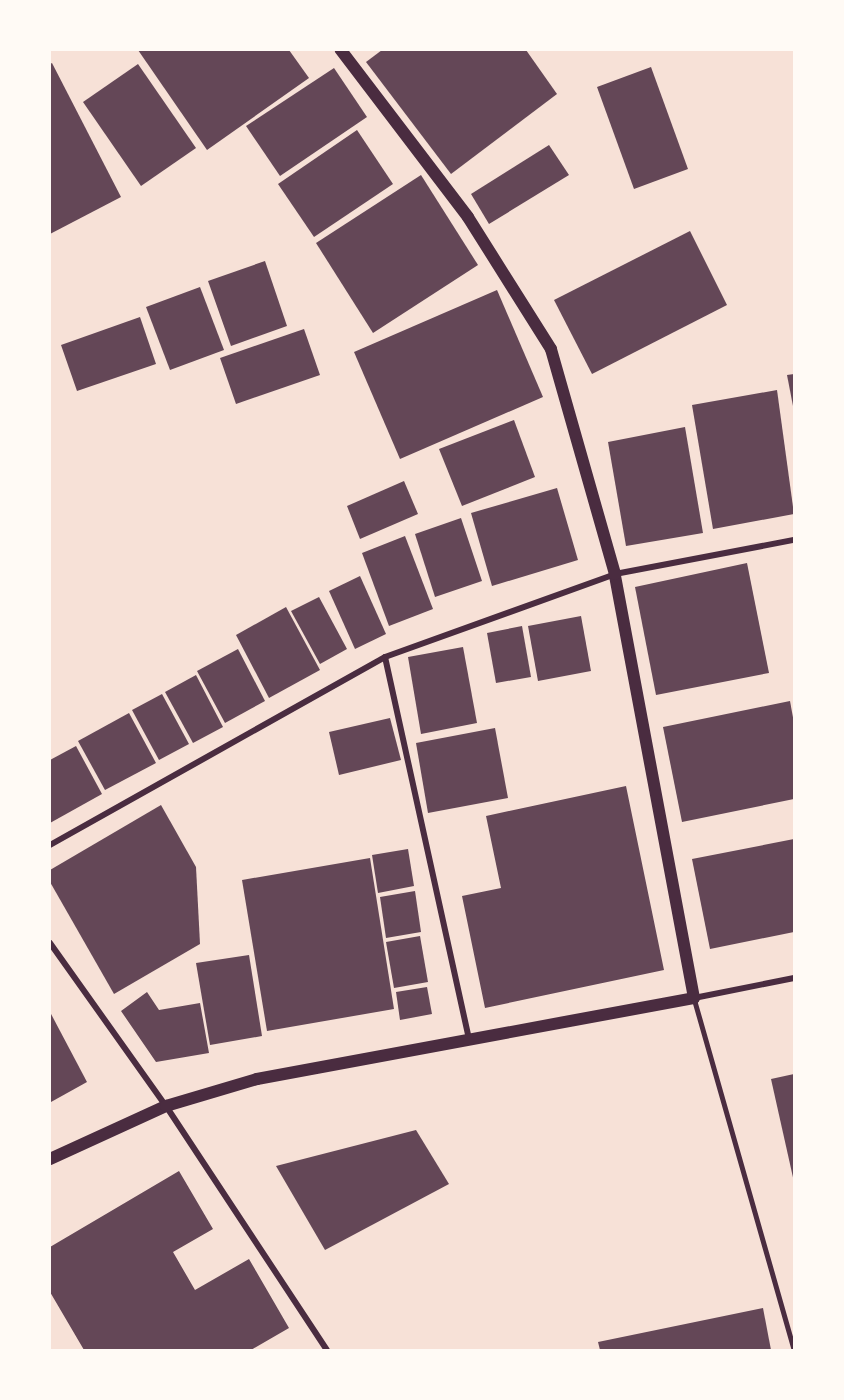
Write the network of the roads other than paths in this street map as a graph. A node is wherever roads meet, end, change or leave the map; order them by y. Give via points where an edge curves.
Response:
1 (341, 50) edge
2 (795, 540) edge
3 (615, 574) junction
4 (385, 657) junction
5 (50, 845) edge
6 (50, 943) edge
7 (795, 978) edge
8 (694, 998) junction
9 (469, 1039) junction
10 (166, 1106) junction
11 (50, 1159) edge
12 (327, 1350) edge
13 (794, 1350) edge

1 - 3 main road via 468,217 551,349
2 - 3 street
3 - 4 street
3 - 8 main road
4 - 5 street
4 - 9 street
6 - 10 street
7 - 8 street
8 - 9 main road
8 - 13 lane
9 - 10 main road via 257,1079
10 - 11 main road
10 - 12 street

